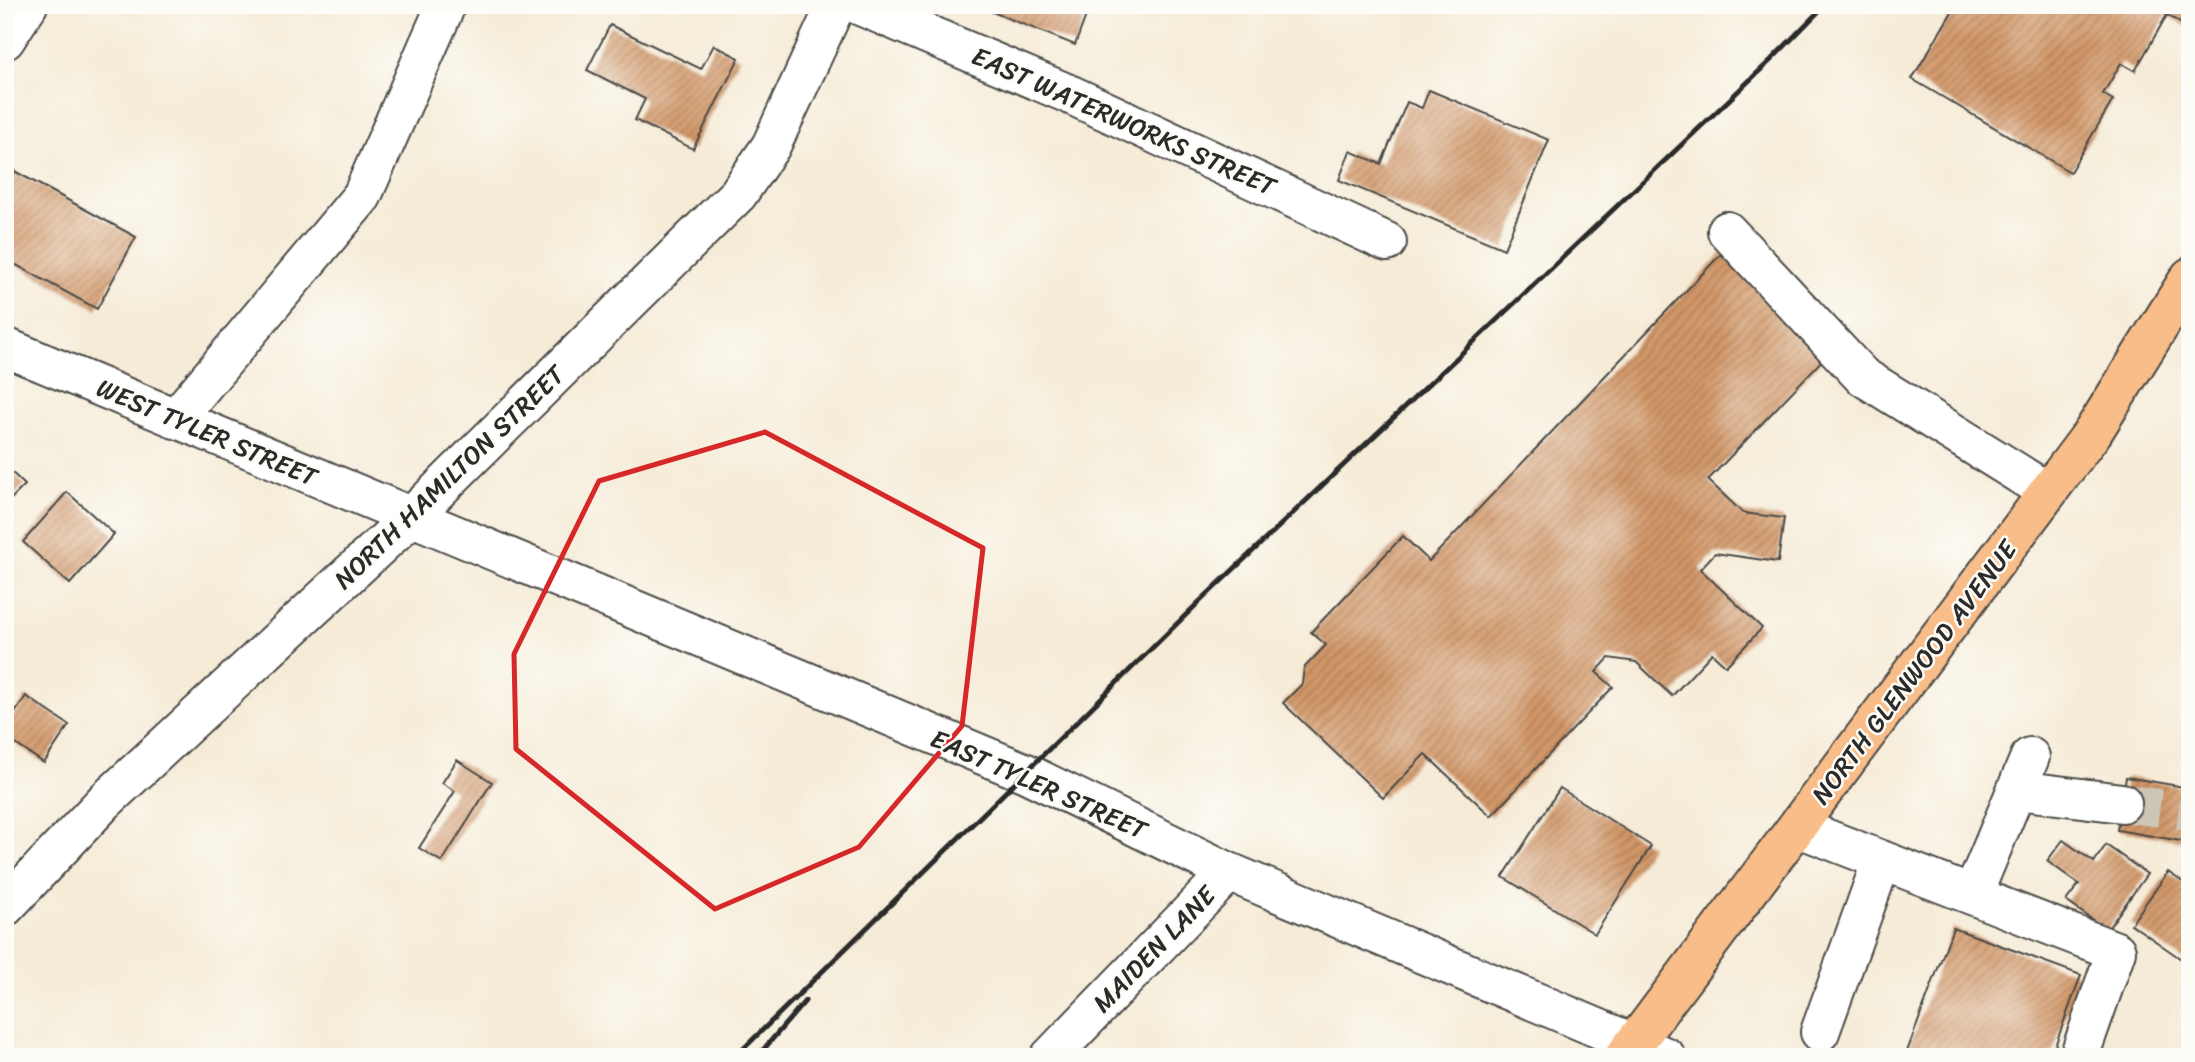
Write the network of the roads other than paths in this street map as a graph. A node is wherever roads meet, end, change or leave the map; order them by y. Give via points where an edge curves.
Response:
1 (27, 5) edge
2 (446, 5) edge
3 (836, 5) edge
4 (858, 5) edge
5 (5, 40) edge
6 (1727, 231) dead end
7 (1387, 242) dead end
8 (2190, 277) edge
9 (5, 347) edge
10 (175, 419) junction
11 (2048, 492) junction
12 (410, 517) junction
13 (2122, 803) tunnel mouth
14 (1799, 828) junction
15 (1882, 860) junction
16 (1229, 872) junction
17 (1973, 894) junction
18 (5, 907) edge
19 (1820, 1032) dead end
20 (1641, 1053) edge
21 (1050, 1057) edge
22 (2079, 1057) edge

1 - 5 street
2 - 10 street via 362,196
3 - 12 street, NORTH HAMILTON STREET via 771,146 738,194
4 - 7 street, EAST WATERWORKS STREET via 1069,93
6 - 11 street via 1862,376
8 - 11 main road, NORTH GLENWOOD AVENUE via 2093,432
9 - 10 street, WEST TYLER STREET
10 - 12 street, WEST TYLER STREET
11 - 14 main road, NORTH GLENWOOD AVENUE
12 - 16 street, EAST TYLER STREET via 1026,774
12 - 18 street, NORTH HAMILTON STREET via 105,802
13 - 17 street via 2023,773
14 - 15 street
14 - 20 main road, NORTH GLENWOOD AVENUE
15 - 17 street
15 - 19 street
16 - 20 street, EAST TYLER STREET
16 - 21 street, MAIDEN LANE
17 - 22 street via 2116,951

